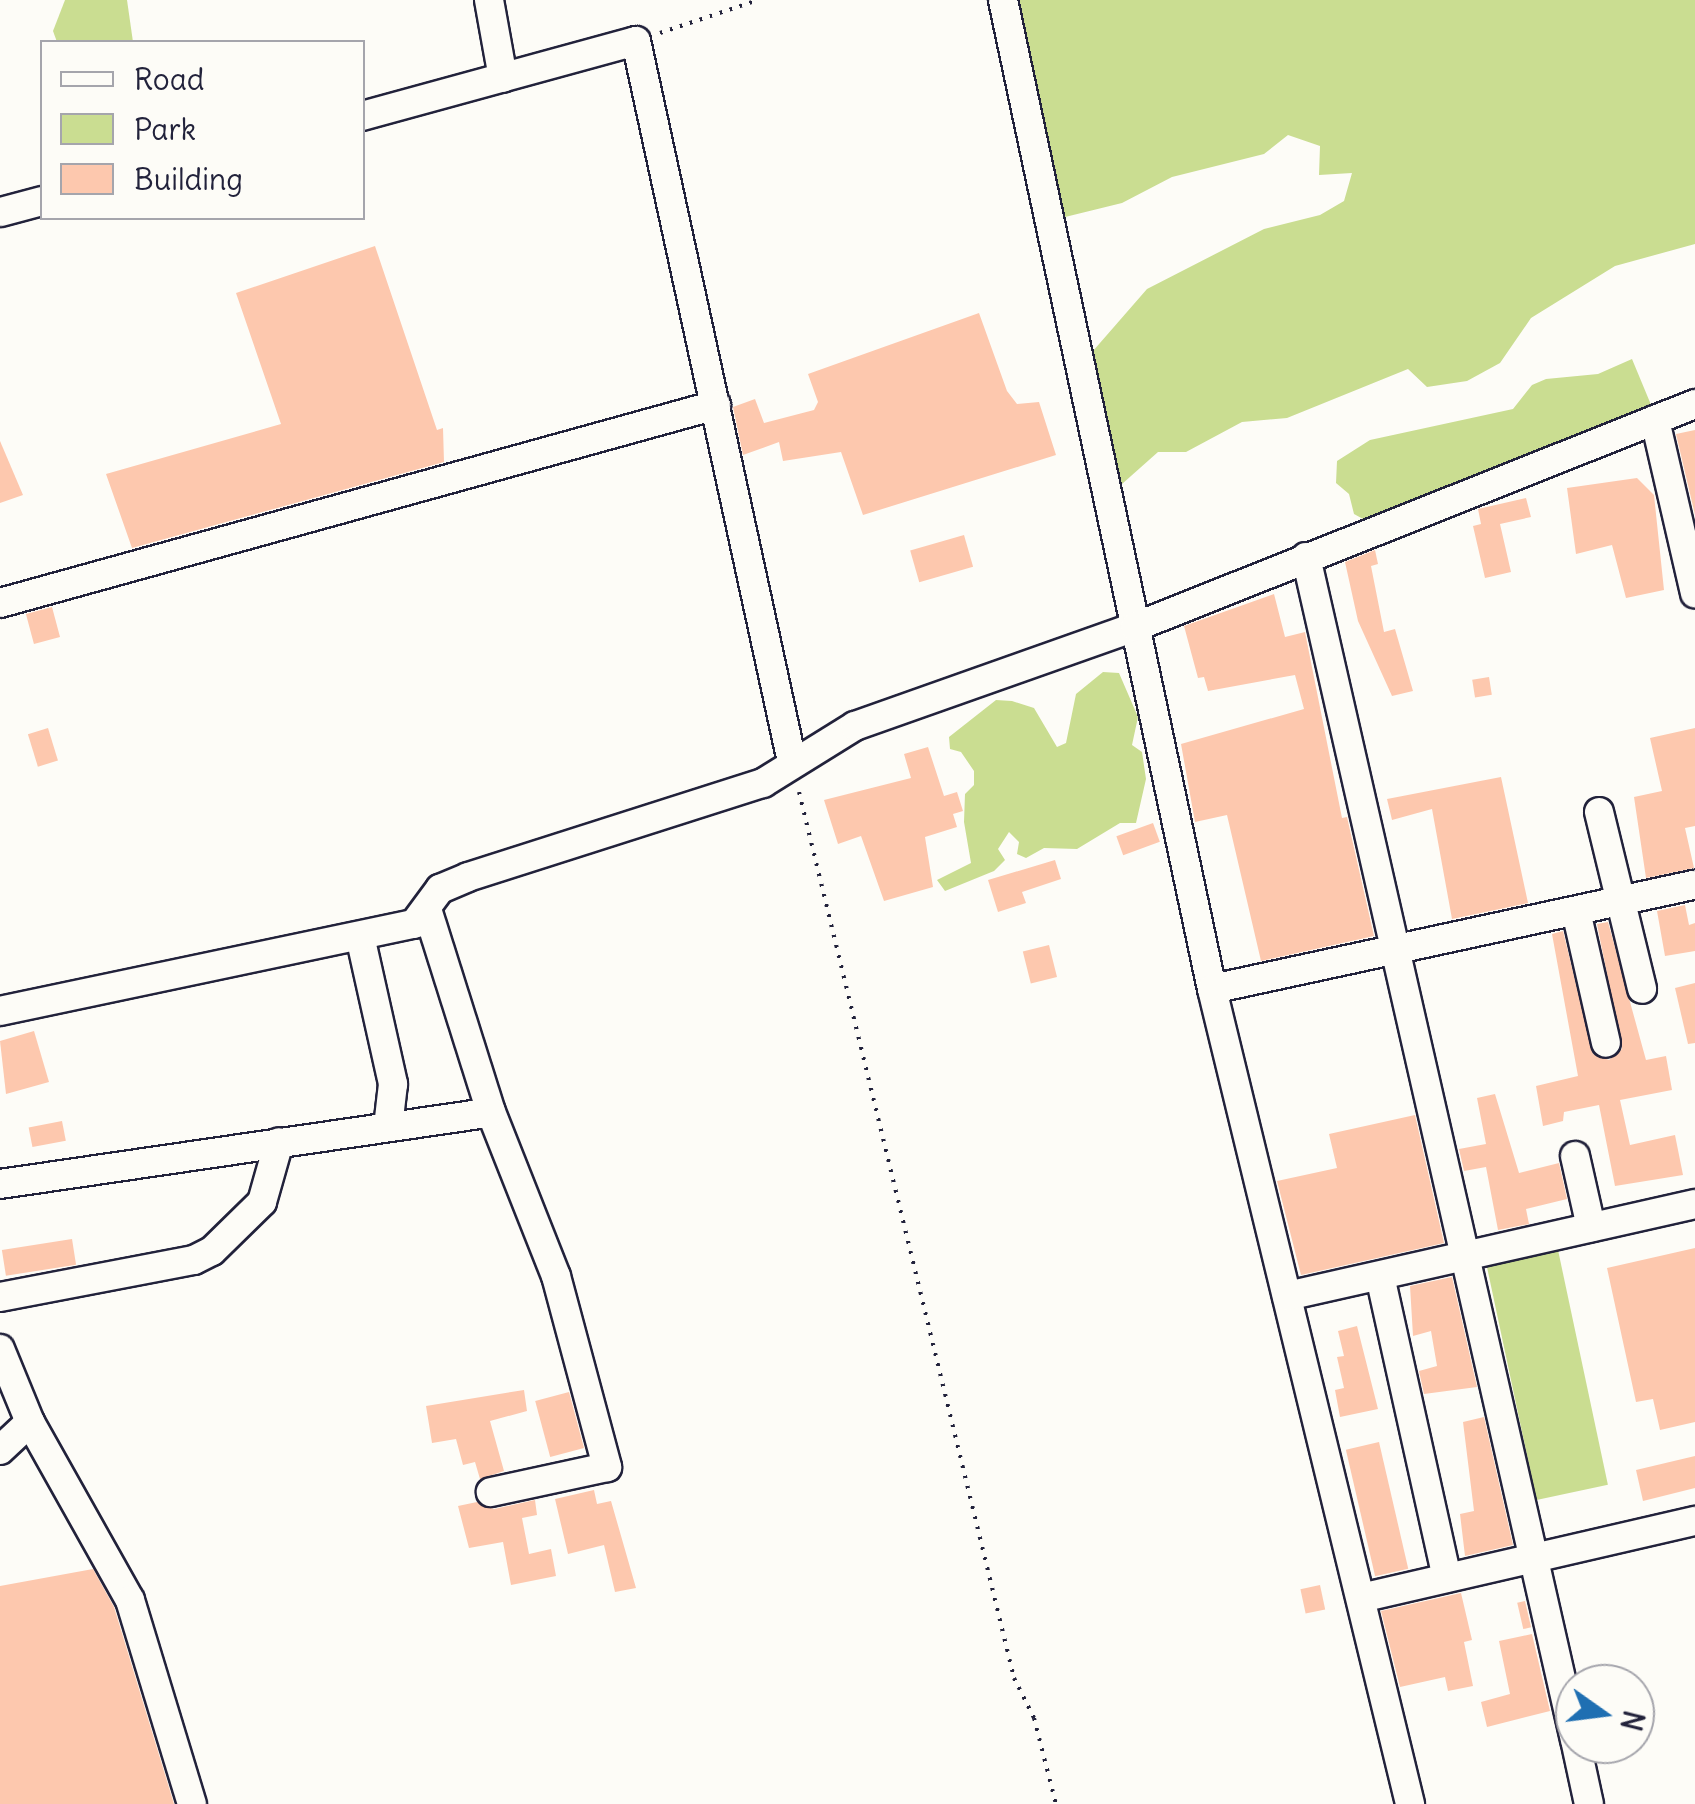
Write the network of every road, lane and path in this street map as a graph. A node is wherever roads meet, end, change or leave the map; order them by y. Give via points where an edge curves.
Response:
1 (489, 0) edge
2 (758, 0) edge
3 (1003, 0) edge
4 (636, 41) junction
5 (503, 78) junction
6 (365, 115) edge
7 (40, 201) edge
8 (1, 212) edge
9 (1695, 404) edge
10 (716, 406) junction
11 (1655, 420) junction
12 (1306, 558) junction
13 (1695, 592) edge
14 (0, 602) edge
15 (1136, 627) junction
16 (792, 762) junction
17 (1599, 812) dead end
18 (1695, 885) edge
19 (1618, 901) junction
20 (428, 908) junction
21 (1576, 910) junction
22 (360, 936) junction
23 (1396, 949) junction
24 (1212, 989) junction
25 (1642, 989) dead end
26 (0, 1011) edge
27 (1606, 1043) dead end
28 (491, 1112) junction
29 (388, 1126) junction
30 (279, 1142) junction
31 (1576, 1156) dead end
32 (0, 1184) edge
33 (1695, 1204) edge
34 (1591, 1227) junction
35 (1466, 1256) junction
36 (1380, 1276) junction
37 (1287, 1296) junction
38 (0, 1297) edge
39 (0, 1349) edge
40 (30, 1422) junction
41 (0, 1450) edge
42 (491, 1492) dead end
43 (1695, 1522) edge
44 (1534, 1558) junction
45 (1447, 1578) junction
46 (1361, 1598) junction
47 (1558, 1664) edge
48 (1581, 1764) edge
49 (192, 1804) edge
50 (1056, 1804) edge
51 (1410, 1804) edge
52 (1589, 1804) edge

1 - 5 street
2 - 4 path
3 - 15 street
4 - 5 street
4 - 10 street
5 - 6 street
7 - 8 street
9 - 11 street
10 - 14 street
10 - 16 street
11 - 12 street
11 - 13 street
12 - 15 street
12 - 23 street
15 - 16 street via 854,726
15 - 24 street
16 - 20 street via 763,782 468,877 440,890
16 - 50 path via 1014,1678 1034,1718
17 - 19 street
18 - 19 street
19 - 21 street
19 - 25 street
20 - 22 street via 414,924
20 - 28 street
21 - 23 street
21 - 27 street
22 - 26 street
22 - 29 street via 393,1084
23 - 24 street
23 - 35 street
24 - 37 street
28 - 29 street
28 - 42 street via 556,1276 607,1467
29 - 30 street
30 - 32 street
30 - 38 street via 262,1202 212,1251
31 - 34 street
33 - 34 street
34 - 35 street
35 - 36 street
35 - 44 street
36 - 37 street
36 - 45 street
37 - 46 street
39 - 40 street
40 - 41 street
40 - 49 street via 130,1600
43 - 44 street
44 - 45 street
44 - 47 street
45 - 46 street
46 - 51 street
48 - 52 street

